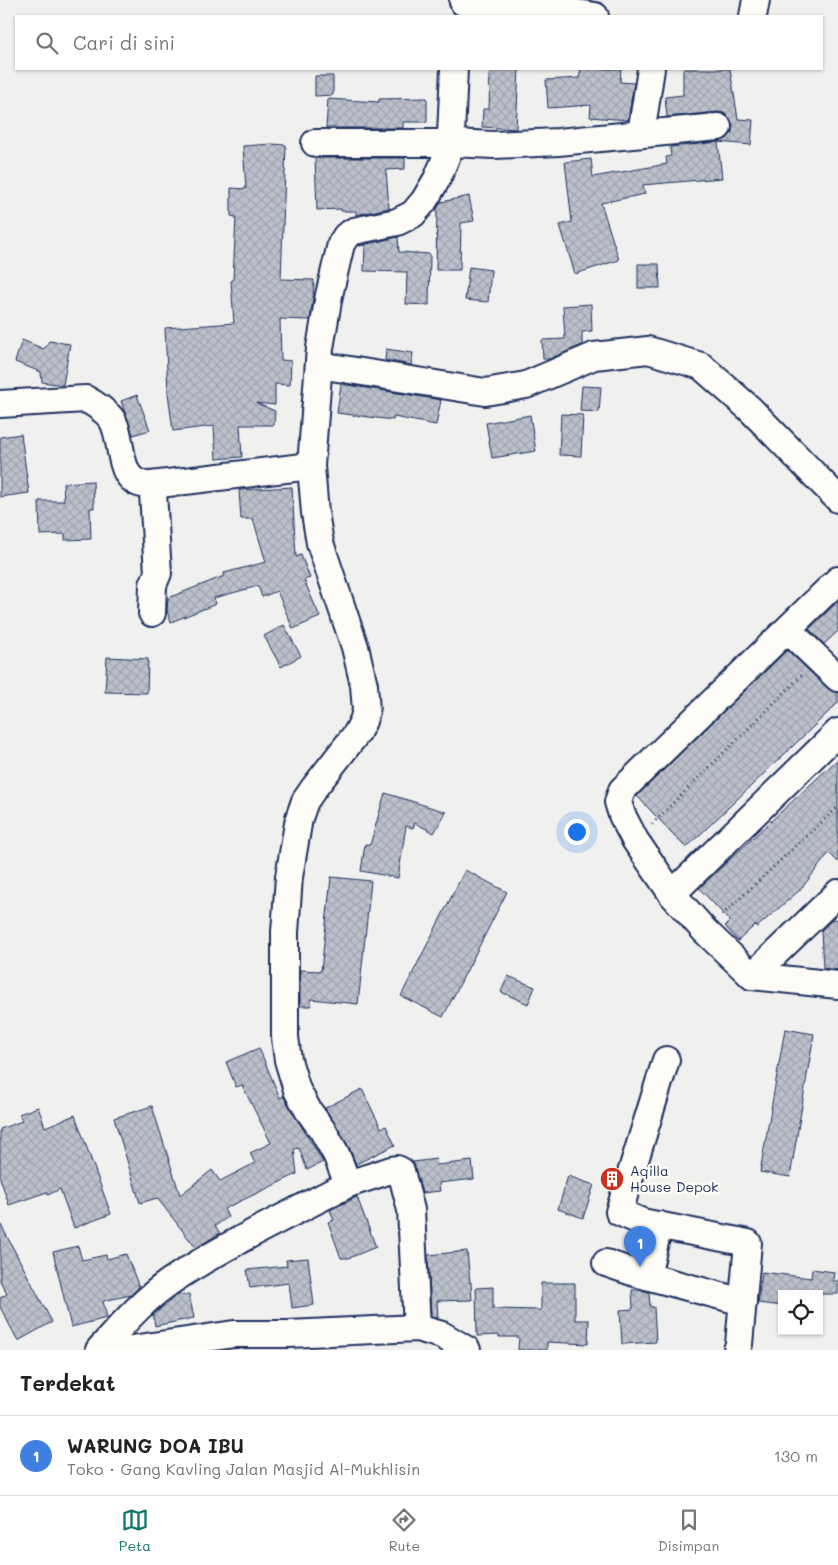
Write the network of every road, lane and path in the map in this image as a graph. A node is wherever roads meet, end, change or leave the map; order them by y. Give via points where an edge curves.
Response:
1 (756, 0) edge
2 (463, 6) edge
3 (589, 15) edge
4 (753, 15) edge
5 (454, 70) edge
6 (651, 70) edge
7 (718, 127) dead end
8 (641, 134) junction
9 (315, 143) dead end
10 (452, 143) junction
11 (319, 364) junction
12 (0, 404) edge
13 (311, 466) junction
14 (151, 485) junction
15 (838, 499) edge
16 (838, 580) edge
17 (152, 613) dead end
18 (788, 630) junction
19 (818, 660) junction
20 (838, 678) edge
21 (838, 732) edge
22 (838, 807) edge
23 (636, 840) junction
24 (838, 893) edge
25 (672, 894) junction
26 (705, 931) junction
27 (752, 976) junction
28 (838, 985) edge
29 (666, 1060) dead end
30 (348, 1184) junction
31 (659, 1225) junction
32 (606, 1263) dead end
33 (647, 1276) junction
34 (743, 1302) junction
35 (417, 1328) junction
36 (99, 1350) edge
37 (125, 1350) edge
38 (467, 1350) edge
39 (737, 1350) edge

1 - 4 street
2 - 3 street via 552,9
5 - 10 street
6 - 8 street
7 - 8 street
8 - 10 street via 558,142
9 - 10 street
10 - 11 street via 437,179 412,214 397,222 354,232 341,244 329,295
11 - 13 street
11 - 15 street via 485,392 526,386 594,356 648,350 701,366 750,409
12 - 14 street via 86,399 98,405 117,430 124,468 133,480
13 - 14 street
13 - 30 street via 320,542 355,647 366,711 357,733 305,801 299,818 284,932 285,1037 297,1090 336,1154
14 - 17 street via 158,573 153,585
16 - 18 street
18 - 19 street
18 - 23 street via 622,790 618,802
19 - 20 street
19 - 23 path
21 - 25 street
22 - 26 path
23 - 25 street
24 - 27 street
25 - 26 street
26 - 27 street
27 - 28 street
29 - 31 street via 619,1212
30 - 35 street via 391,1170 401,1171 411,1210
30 - 36 street via 170,1282 143,1304
31 - 33 street
31 - 34 street via 748,1243
32 - 33 street
33 - 34 street
34 - 39 street
35 - 37 street via 234,1334
35 - 38 street via 442,1335

